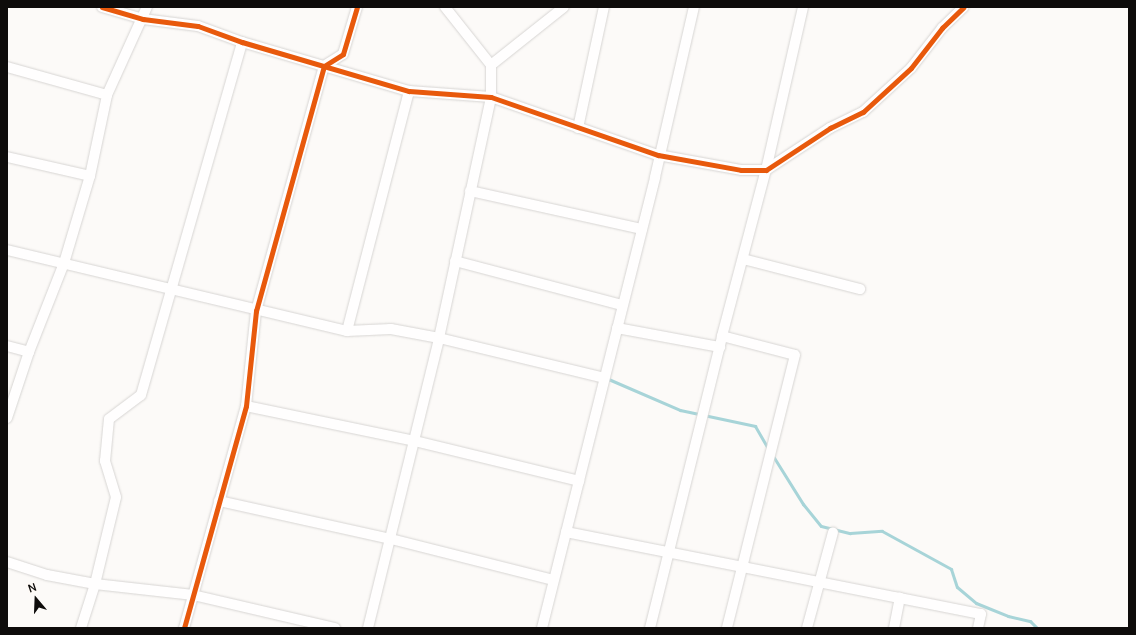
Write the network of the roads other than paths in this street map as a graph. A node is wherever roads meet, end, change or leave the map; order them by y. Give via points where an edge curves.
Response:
1 (102, 7) edge
2 (147, 7) edge
3 (357, 7) edge
4 (445, 7) edge
5 (564, 7) edge
6 (604, 7) edge
7 (694, 7) edge
8 (803, 7) edge
9 (964, 7) edge
10 (143, 19) junction
11 (242, 42) junction
12 (491, 65) junction
13 (324, 66) junction
14 (7, 67) edge
15 (409, 91) junction
16 (107, 94) junction
17 (491, 97) junction
18 (578, 128) junction
19 (658, 155) junction
20 (7, 156) edge
21 (766, 170) junction
22 (90, 176) junction
23 (470, 191) junction
24 (642, 229) junction
25 (7, 250) edge
26 (743, 259) junction
27 (455, 261) junction
28 (64, 264) junction
29 (172, 288) junction
30 (860, 289) dead end
31 (622, 305) junction
32 (256, 311) junction
33 (617, 328) junction
34 (347, 331) junction
35 (722, 336) junction
36 (439, 338) junction
37 (7, 346) edge
38 (720, 347) junction
39 (29, 352) junction
40 (604, 378) junction
41 (246, 406) junction
42 (7, 418) edge
43 (415, 441) junction
44 (579, 480) junction
45 (219, 501) junction
46 (566, 532) junction
47 (833, 532) dead end
48 (391, 539) junction
49 (669, 553) junction
50 (7, 562) edge
51 (742, 567) junction
52 (553, 580) junction
53 (819, 582) junction
54 (95, 584) junction
55 (193, 595) junction
56 (900, 598) junction
57 (81, 628) edge
58 (184, 628) edge
59 (335, 628) edge
60 (368, 628) edge
61 (542, 628) edge
62 (650, 628) edge
63 (727, 628) edge
64 (807, 628) edge
65 (894, 628) edge
66 (978, 628) edge

1 - 10 street
2 - 10 street
3 - 13 street via 343,54
4 - 12 street
5 - 12 street
6 - 18 street
7 - 19 street
8 - 21 street
9 - 21 street via 942,28 910,68 863,112 830,128
10 - 11 street via 198,26
10 - 16 street
11 - 13 street
11 - 29 street
12 - 17 street
13 - 15 street
13 - 32 street
14 - 16 street
15 - 17 street
15 - 34 street
16 - 22 street
17 - 18 street
17 - 23 street
18 - 19 street
19 - 21 street via 741,170
19 - 24 street
20 - 22 street
21 - 26 street
22 - 28 street
23 - 24 street
23 - 27 street
24 - 31 street
25 - 28 street
26 - 30 street
26 - 35 street
27 - 31 street
27 - 36 street
28 - 29 street via 131,281
28 - 39 street
29 - 32 street
29 - 54 street via 141,395 109,419 104,461 116,497
31 - 33 street
32 - 34 street
32 - 41 street
33 - 38 street
33 - 40 street
34 - 36 street via 391,329
35 - 38 street
35 - 51 street via 795,355
36 - 40 street
36 - 43 street
37 - 39 street
38 - 49 street
39 - 42 street
40 - 44 street
41 - 43 street
41 - 45 street
43 - 44 street
43 - 48 street
44 - 46 street
45 - 48 street
45 - 55 street
46 - 49 street
46 - 52 street
47 - 53 street
48 - 52 street
48 - 60 street
49 - 51 street
49 - 62 street
50 - 54 street via 47,575
51 - 53 street
51 - 63 street
52 - 61 street
53 - 56 street
53 - 64 street
54 - 55 street
54 - 57 street
55 - 58 street
55 - 59 street
56 - 65 street
56 - 66 street via 981,614

